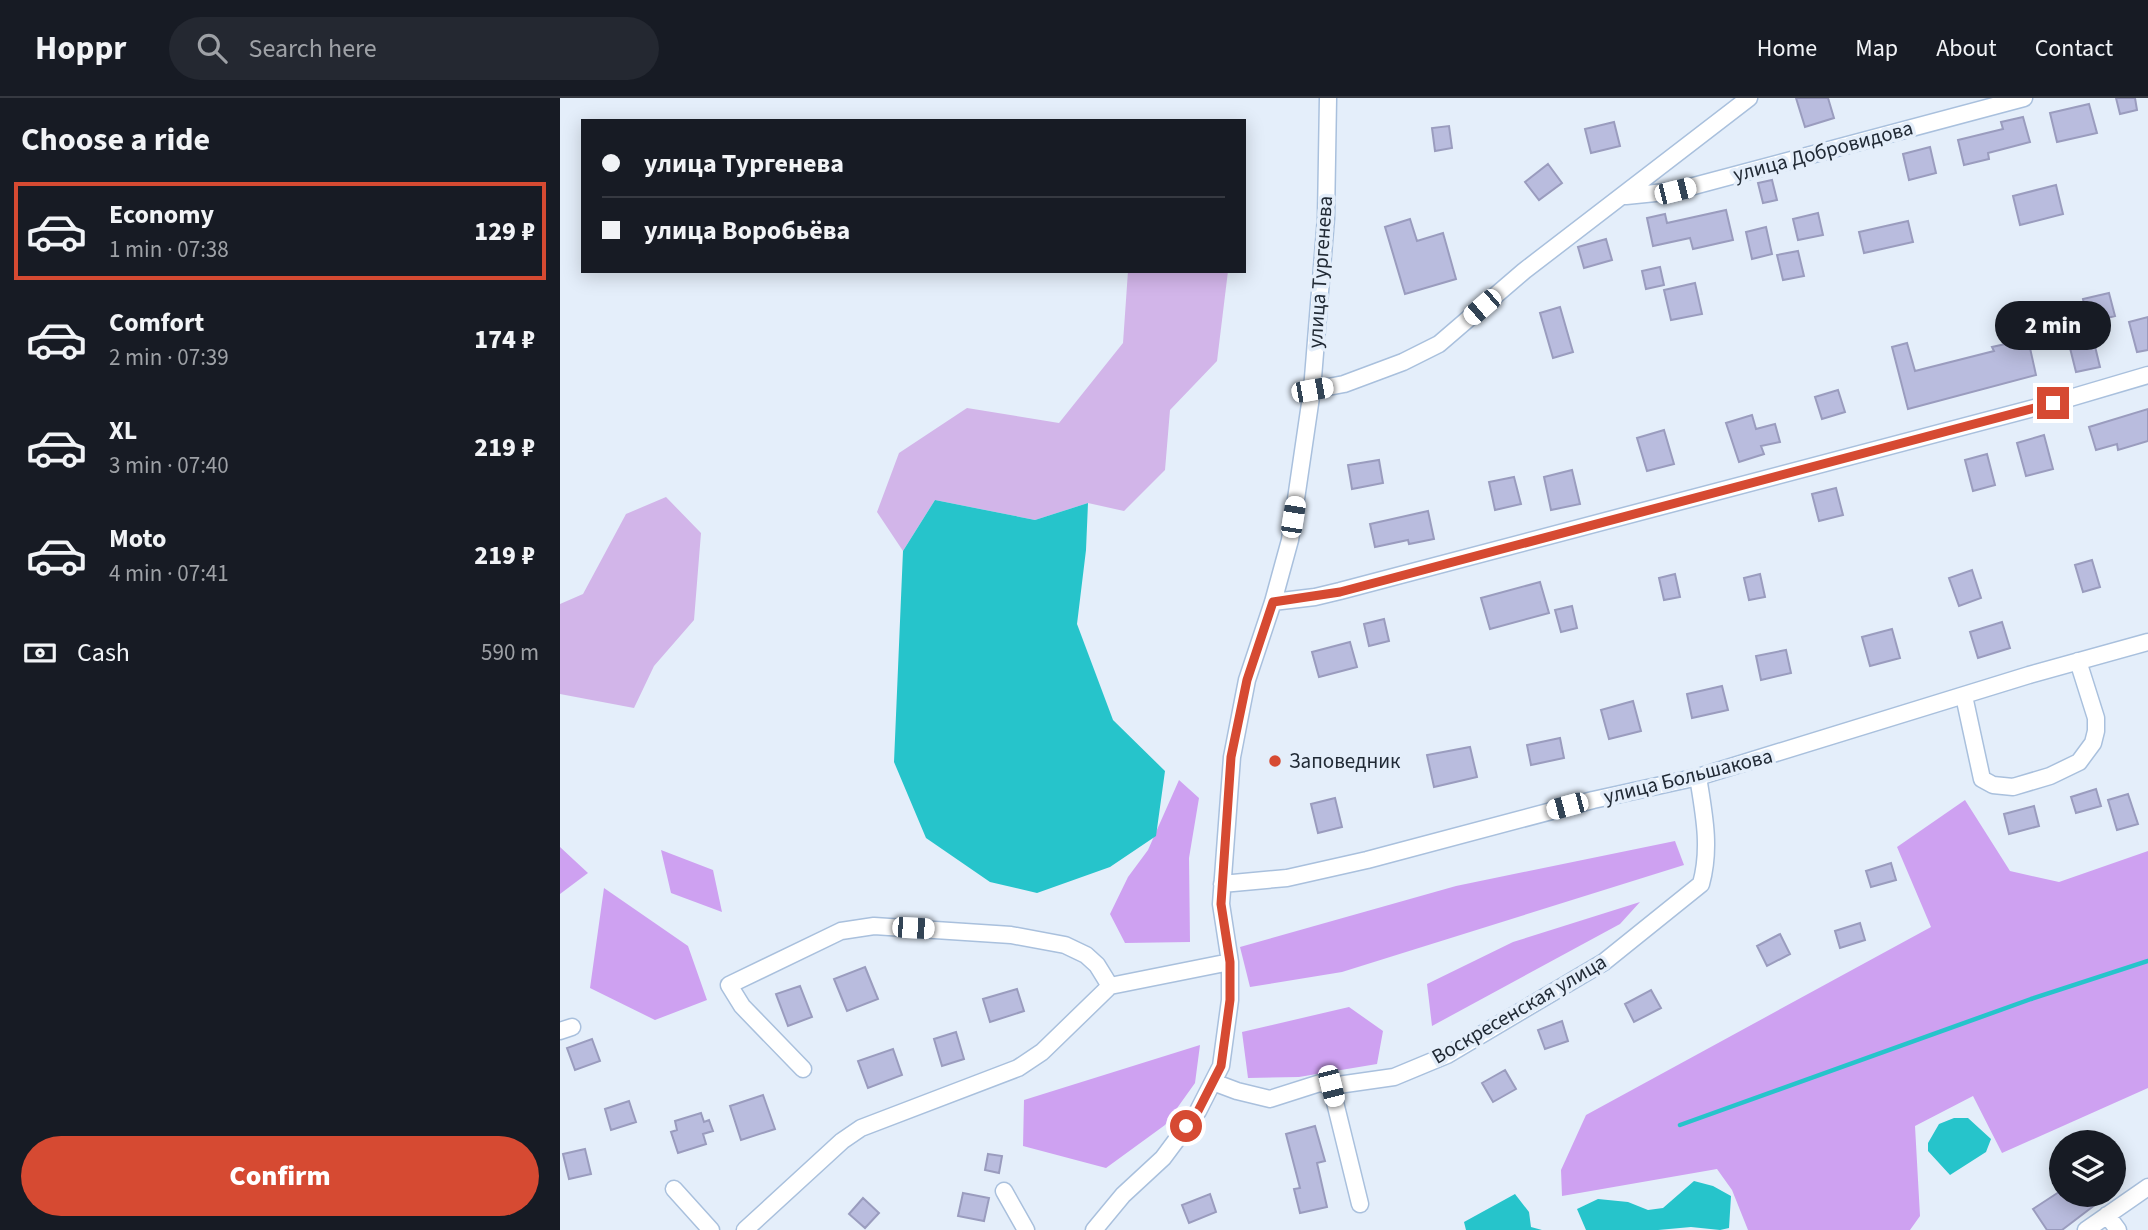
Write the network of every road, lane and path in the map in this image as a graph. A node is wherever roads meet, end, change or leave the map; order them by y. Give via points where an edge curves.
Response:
1 (1328, 98) edge
2 (1749, 98) edge
3 (2024, 98) edge
4 (1620, 197) junction
5 (2148, 375) edge
6 (1312, 390) junction
7 (1273, 602) junction
8 (2148, 642) edge
9 (2078, 661) junction
10 (1964, 696) junction
11 (1698, 777) junction
12 (1222, 884) junction
13 (1230, 962) junction
14 (1110, 986) junction
15 (803, 1069) dead end
16 (1213, 1082) junction
17 (1331, 1086) junction
18 (2148, 1187) edge
19 (674, 1189) dead end
20 (1004, 1191) dead end
21 (1360, 1204) dead end
22 (2107, 1215) junction
23 (711, 1230) edge
24 (745, 1230) edge
25 (1026, 1230) edge
26 (1094, 1230) edge
27 (2086, 1230) edge
28 (2118, 1230) edge

1 - 6 street, улица Тургенева via 1326,218
2 - 4 street, улица Добровидова
3 - 4 street, улица Добровидова via 1675,191
4 - 6 street, улица Добровидова via 1439,344 1344,384
5 - 7 street via 1340,592
6 - 7 street, улица Тургенева via 1290,540
7 - 12 street, улица Тургенева via 1247,680 1231,757
8 - 9 street, улица Большакова
9 - 10 street, улица Большакова
9 - 10 street via 2096,718 2094,743 2079,762 2050,776 2013,787 1982,779
10 - 11 street, улица Большакова
11 - 12 street, улица Большакова via 1287,878
11 - 17 street, Воскресенская улица via 1707,841 1700,884 1604,962 1447,1055 1394,1077
12 - 13 street, улица Тургенева
13 - 14 street
13 - 16 street, улица Тургенева via 1221,1066
14 - 15 street via 1097,965 1065,945 933,929 874,926 841,931 729,985 742,1006
14 - 24 street via 1042,1052 1018,1068 861,1128
16 - 17 street, Воскресенская улица via 1270,1099 1320,1083
16 - 26 street, улица Тургенева via 1163,1158
17 - 21 street
18 - 22 street
19 - 23 street
20 - 25 street
22 - 27 street
22 - 28 street

